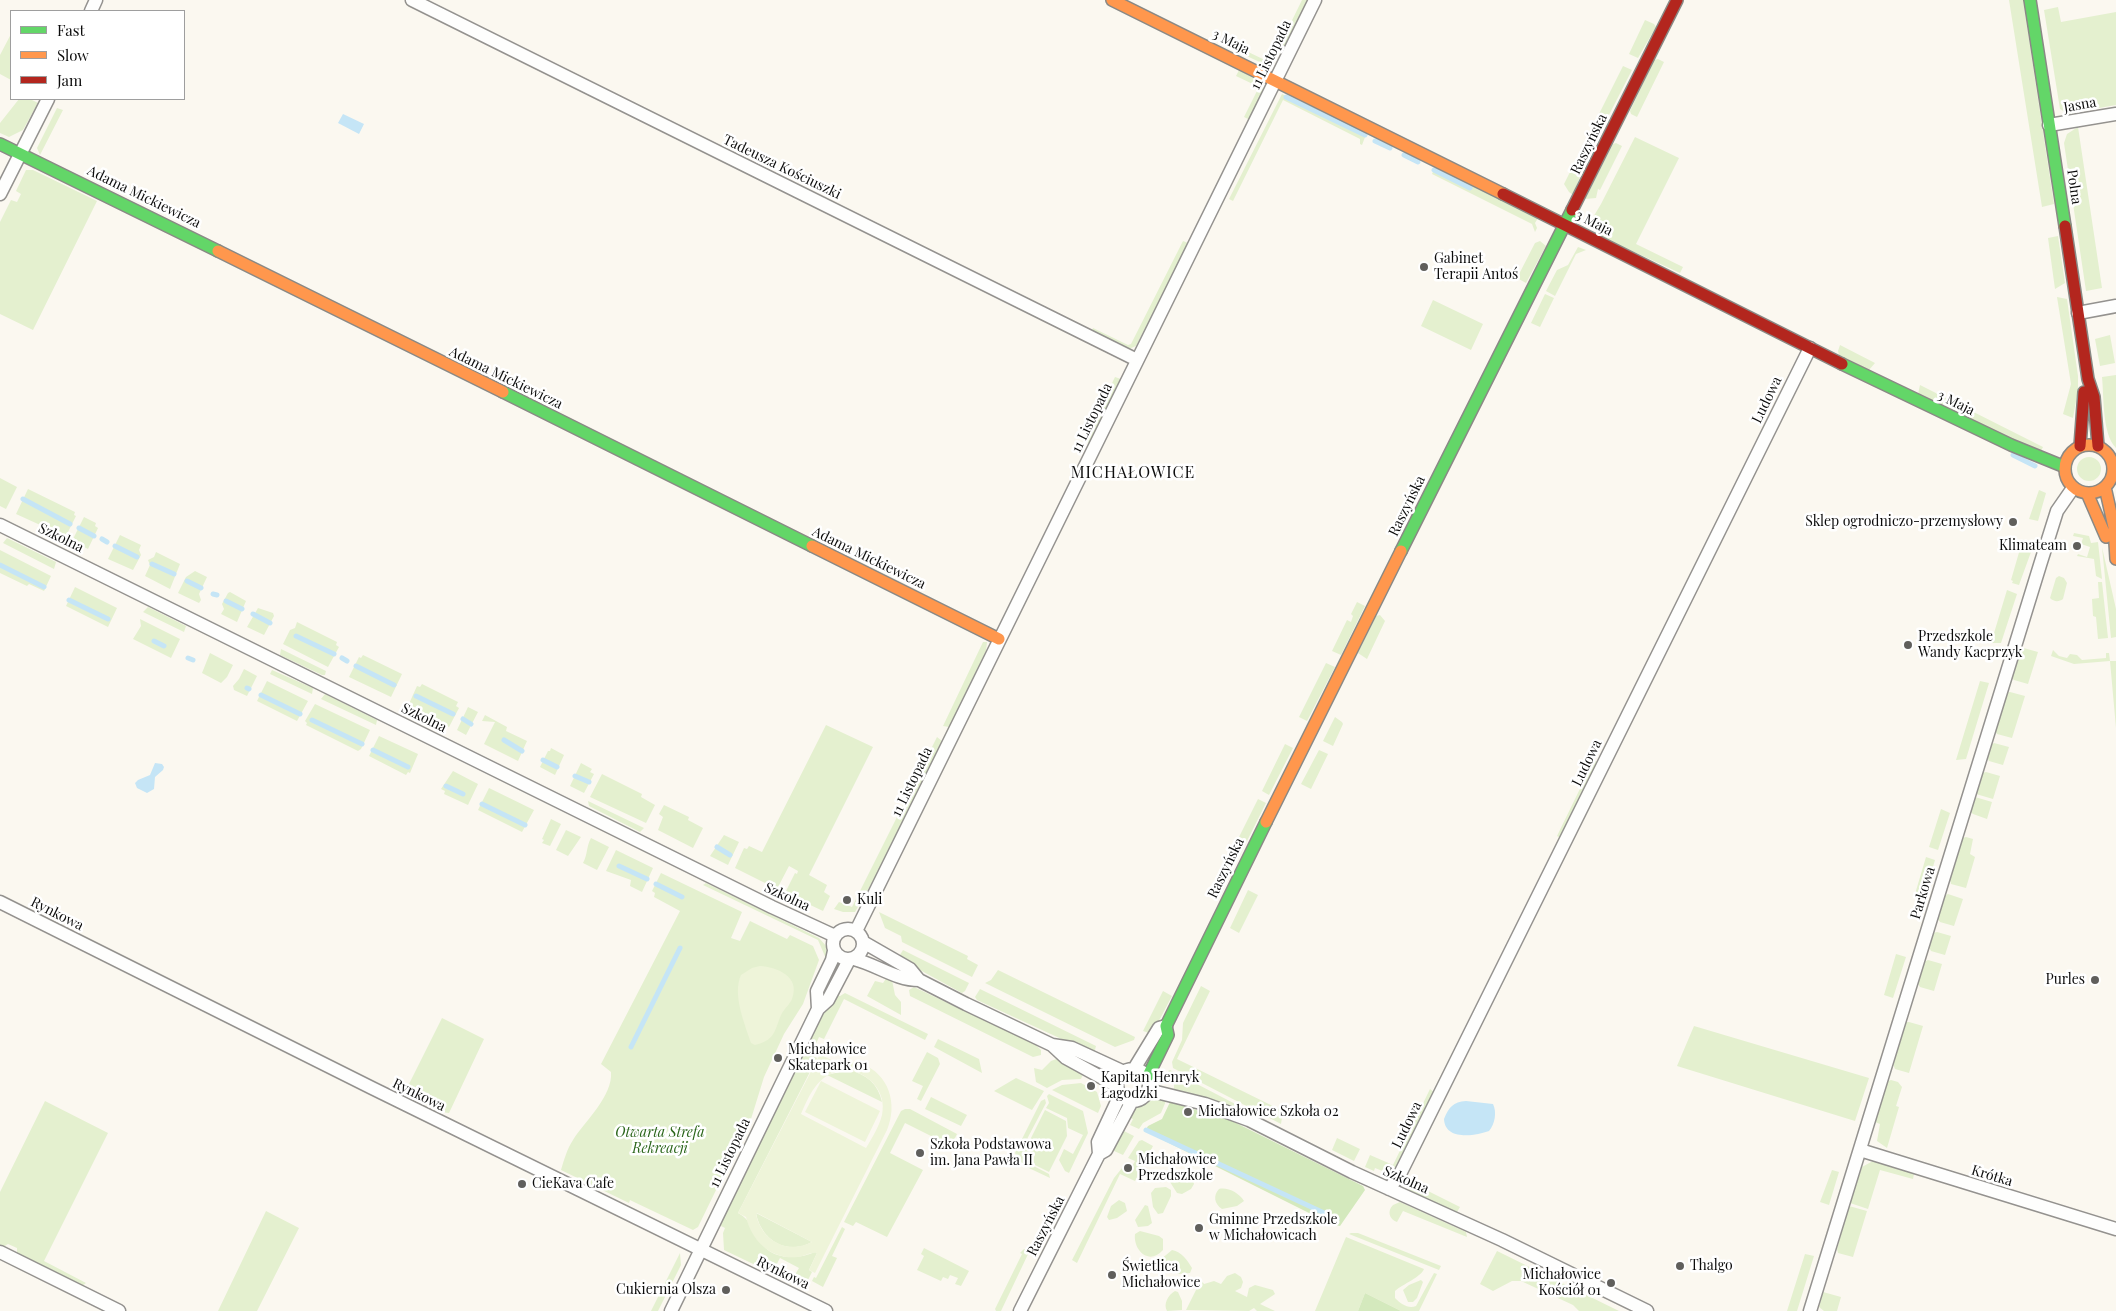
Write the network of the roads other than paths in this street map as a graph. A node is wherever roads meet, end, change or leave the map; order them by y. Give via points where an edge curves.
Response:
1 (412, 0) edge
2 (1112, 0) edge
3 (1315, 0) edge
4 (1677, 0) edge
5 (2030, 0) edge
6 (1275, 81) junction
7 (47, 100) edge
8 (2116, 114) edge
9 (2050, 125) junction
10 (0, 144) edge
11 (20, 154) junction
12 (0, 194) edge
13 (1564, 225) junction
14 (2116, 306) edge
15 (2078, 313) junction
16 (1810, 348) junction
17 (1137, 360) junction
18 (2088, 379) junction
19 (2080, 446) junction
20 (2098, 446) junction
21 (2065, 467) junction
22 (2105, 487) junction
23 (2074, 488) junction
24 (2087, 493) junction
25 (0, 525) edge
26 (2115, 555) edge
27 (999, 639) junction
28 (0, 902) edge
29 (856, 931) junction
30 (835, 936) junction
31 (863, 942) junction
32 (834, 951) junction
33 (852, 959) junction
34 (919, 980) junction
35 (818, 1008) junction
36 (1166, 1026) junction
37 (1052, 1045) junction
38 (1129, 1071) junction
39 (1148, 1084) junction
40 (1123, 1094) junction
41 (1860, 1150) junction
42 (1389, 1189) junction
43 (2116, 1229) edge
44 (701, 1250) junction
45 (0, 1252) edge
46 (119, 1311) edge
47 (671, 1311) edge
48 (826, 1311) edge
49 (1020, 1311) edge
50 (1647, 1311) edge
51 (1810, 1311) edge

1 - 17 street, Tadeusza Kościuszki
2 - 6 street, 3 Maja
3 - 6 street, 11 Listopada
4 - 13 street, Raszyńska
5 - 9 street, Polna
6 - 13 street, 3 Maja
6 - 17 street, 11 Listopada
7 - 11 street
8 - 9 street, Jasna
9 - 15 street, Polna
10 - 11 street, Adama Mickiewicza
11 - 12 street
11 - 27 street, Adama Mickiewicza
13 - 16 street, 3 Maja
13 - 36 street, Raszyńska
14 - 15 street
15 - 18 street, Polna
16 - 21 street, 3 Maja via 2011,445
16 - 42 street, Ludowa via 1400,1174
17 - 27 street, 11 Listopada
18 - 19 street, Polna via 2083,396
18 - 20 street, Polna via 2094,397
19 - 20 street
19 - 21 street via 2070,455
20 - 22 street via 2108,454 2113,465 2112,478
21 - 23 street
22 - 24 street
22 - 26 street via 2114,527
23 - 24 street
23 - 41 street, Parkowa via 2055,516
24 - 26 street
25 - 30 street, Szkolna
27 - 29 street, 11 Listopada
28 - 44 street, Rynkowa
29 - 30 street via 844,930
29 - 31 street
30 - 32 street
31 - 33 street via 862,952
31 - 34 street via 910,969
32 - 33 street via 840,958
32 - 35 street, 11 Listopada via 817,991
33 - 34 street via 868,962 906,980
33 - 35 street, 11 Listopada via 828,1000
34 - 37 street
35 - 44 street, 11 Listopada
36 - 38 street, Raszyńska via 1159,1028
36 - 39 street, Raszyńska via 1168,1035
37 - 38 street via 1072,1048
37 - 40 street via 1066,1058
38 - 39 street via 1142,1072
38 - 40 street via 1119,1078
39 - 40 street via 1140,1099
39 - 42 street, Szkolna via 1249,1120
40 - 49 street, Raszyńska via 1106,1150 1099,1154
41 - 43 street, Krótka
41 - 51 street, Parkowa
42 - 50 street, Szkolna
44 - 47 street, 11 Listopada
44 - 48 street, Rynkowa
45 - 46 street

